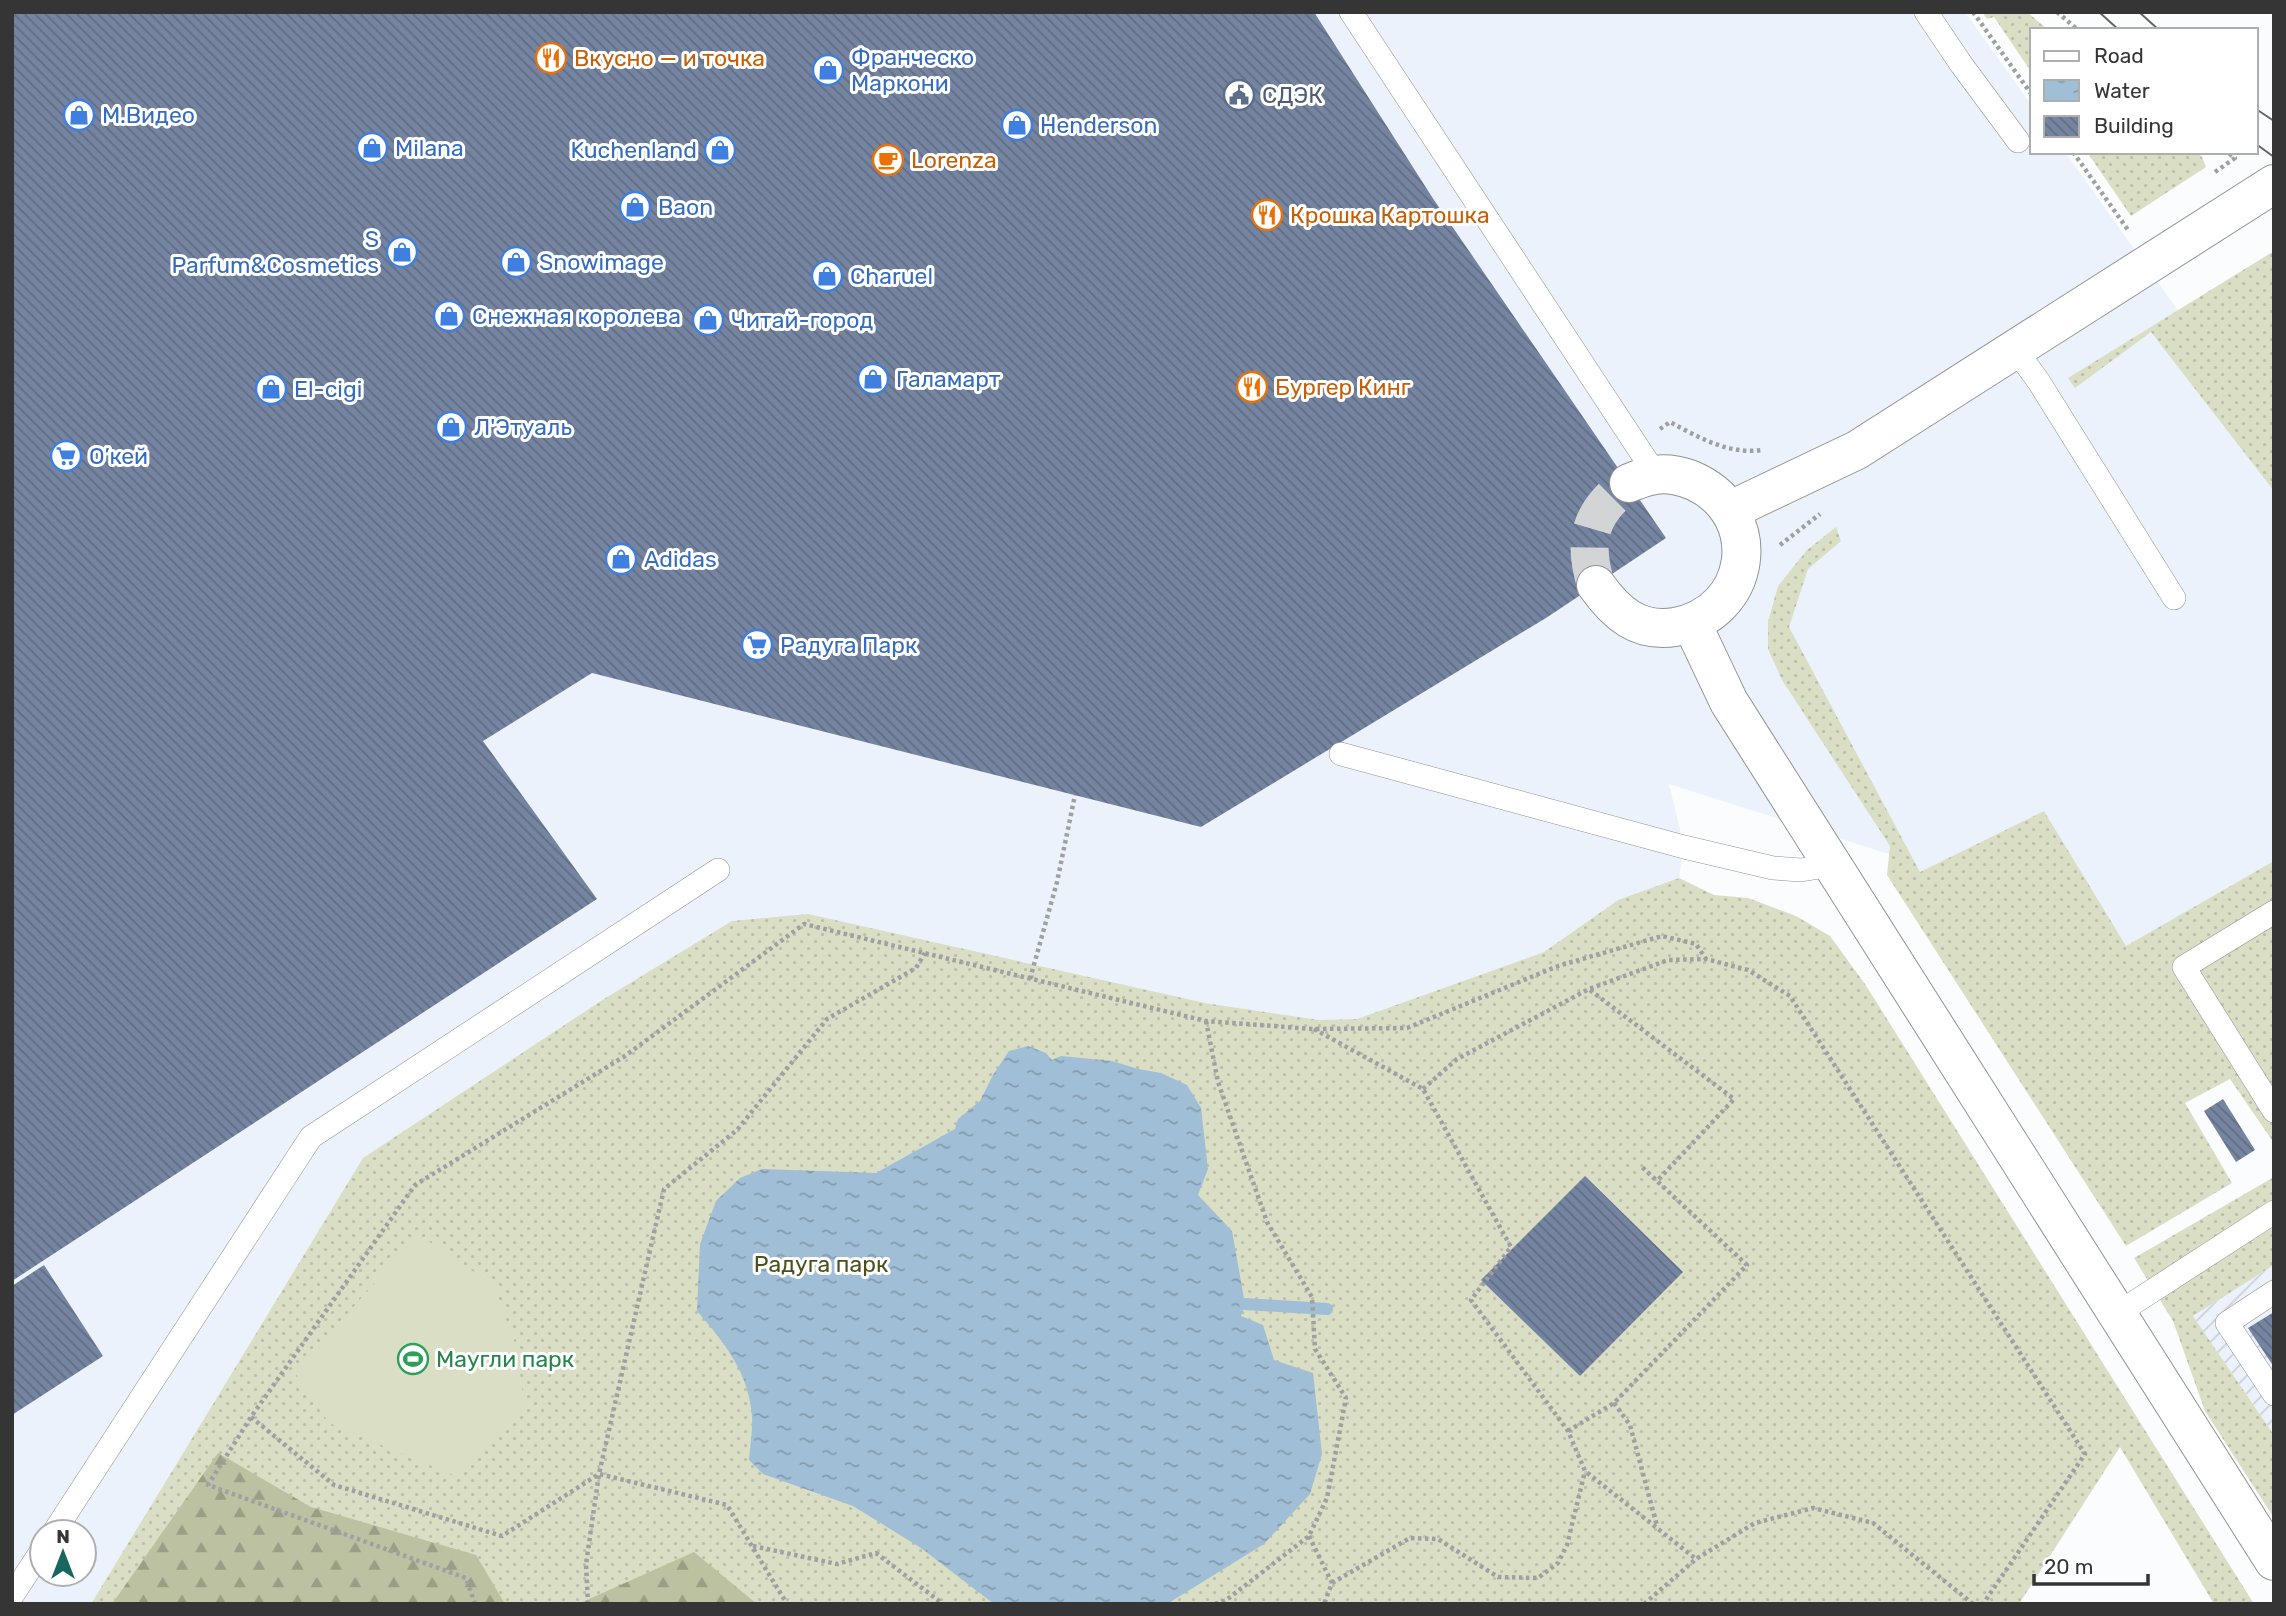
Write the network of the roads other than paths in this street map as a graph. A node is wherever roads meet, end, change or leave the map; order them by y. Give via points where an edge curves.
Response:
1 (1351, 12) edge
2 (1926, 12) edge
3 (2018, 141) dead end
4 (2274, 184) edge
5 (2015, 349) junction
6 (1642, 479) joint
7 (1731, 510) junction
8 (1596, 585) tunnel mouth
9 (2174, 598) dead end
10 (1692, 624) junction
11 (1341, 754) dead end
12 (1832, 865) junction
13 (718, 870) dead end
14 (2274, 912) edge
15 (2274, 1111) edge
16 (2274, 1212) edge
17 (2274, 1292) edge
18 (2118, 1313) junction
19 (2274, 1394) edge
20 (63, 1518) edge
21 (2274, 1561) edge
22 (28, 1571) edge
23 (12, 1596) edge

1 - 6 lane
2 - 3 lane
4 - 5 street
5 - 7 street via 1857,450
5 - 9 lane
6 - 7 street via 1685,477 1711,489
7 - 10 street via 1741,536 1741,563 1733,589 1716,610
8 - 10 street via 1613,608 1636,624 1664,629
10 - 12 street via 1729,702
11 - 12 lane via 1773,868
12 - 18 street
13 - 20 lane via 311,1137
14 - 15 lane via 2183,967
16 - 18 lane
17 - 19 lane via 2227,1323
18 - 21 street
22 - 23 lane

